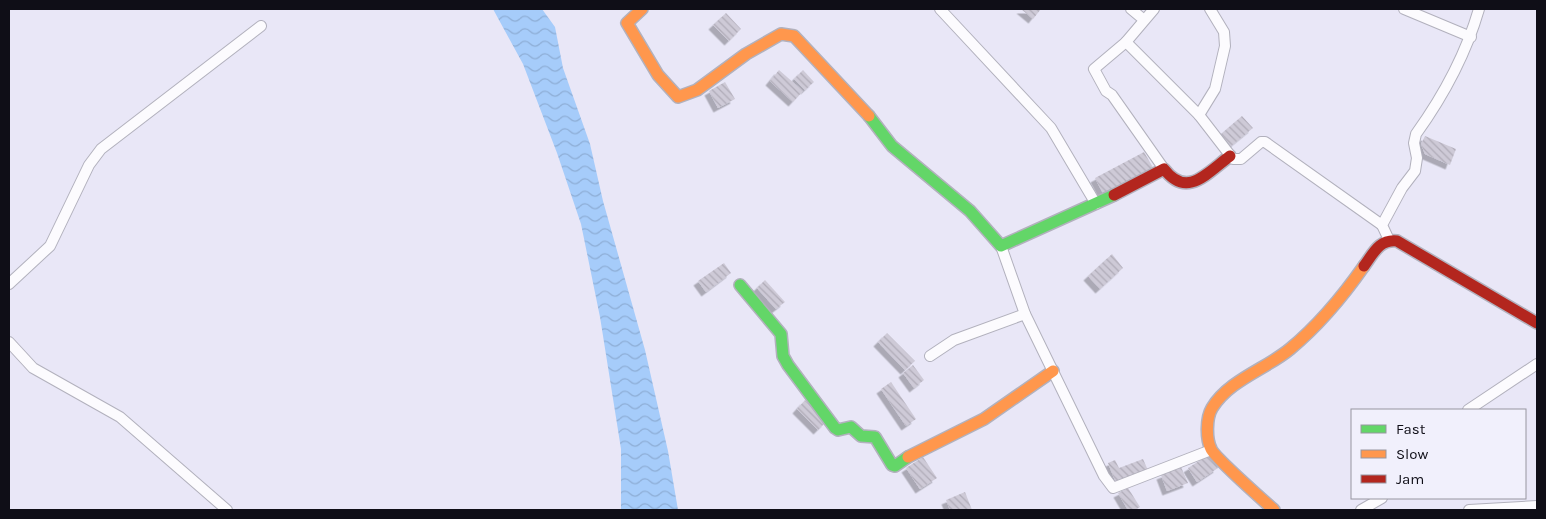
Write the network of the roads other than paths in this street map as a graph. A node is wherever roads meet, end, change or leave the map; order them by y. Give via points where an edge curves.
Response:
1 (642, 9) edge
2 (940, 9) edge
3 (1131, 9) edge
4 (1154, 9) edge
5 (1210, 9) edge
6 (1404, 9) edge
7 (1478, 9) edge
8 (1143, 19) junction
9 (261, 26) dead end
10 (1471, 36) junction
11 (1126, 42) junction
12 (1199, 115) junction
13 (1230, 156) junction
14 (1164, 169) junction
15 (1096, 204) junction
16 (1382, 225) junction
17 (1389, 240) junction
18 (1002, 246) junction
19 (9, 284) edge
20 (740, 285) dead end
21 (1025, 314) junction
22 (1537, 323) edge
23 (9, 342) edge
24 (930, 356) dead end
25 (1536, 366) edge
26 (1052, 371) junction
27 (1470, 409) edge
28 (1212, 450) junction
29 (1380, 499) edge
30 (1537, 506) edge
31 (227, 510) edge
32 (1274, 510) edge
33 (1361, 510) edge
34 (1469, 510) edge

1 - 18 street via 627,23 661,79 678,97 697,90 746,54 781,34 794,36 866,113 892,146 970,211
2 - 15 street via 1051,128
3 - 8 street
4 - 8 street
5 - 12 street via 1224,32 1225,46 1215,89
6 - 10 street
7 - 10 street
8 - 11 street
9 - 19 street via 101,149 89,165 50,246
10 - 16 street via 1451,81 1416,134 1415,171
11 - 12 street
11 - 14 street via 1094,69 1106,91
12 - 13 street
13 - 14 street via 1186,184 1178,182
13 - 16 street via 1241,159 1264,142
14 - 15 street
15 - 18 street
16 - 17 street
17 - 22 street via 1397,241
17 - 28 street via 1379,245 1321,323 1221,396 1210,412 1208,436
18 - 21 street
20 - 26 street via 781,334 783,356 788,365 835,428 852,427 861,436 874,437 895,466 1000,410
21 - 24 street via 954,340
21 - 26 street
23 - 31 street via 33,368 120,417
25 - 27 street
26 - 28 street via 1113,488
28 - 32 street
29 - 33 street
30 - 34 street

